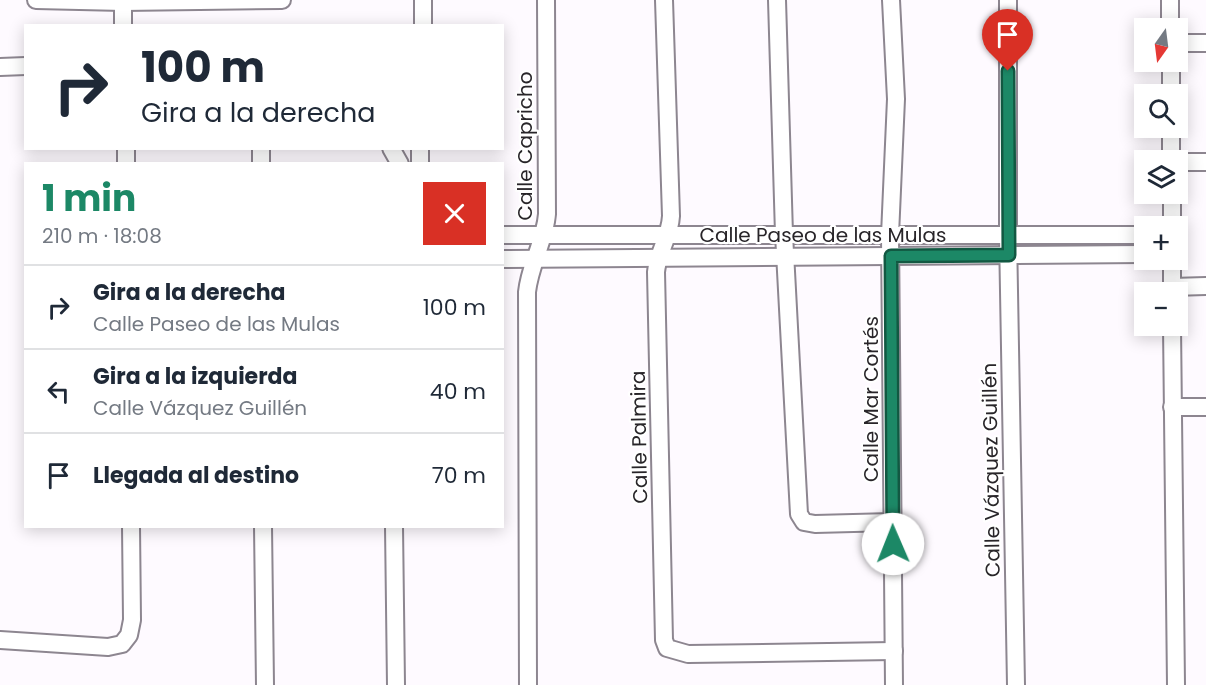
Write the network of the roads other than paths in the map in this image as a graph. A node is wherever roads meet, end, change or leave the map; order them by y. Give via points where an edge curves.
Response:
1 (36, 0) edge
2 (282, 0) edge
3 (423, 0) edge
4 (546, 0) edge
5 (664, 0) edge
6 (777, 0) edge
7 (891, 0) edge
8 (1008, 0) edge
9 (1170, 0) edge
10 (123, 2) junction
11 (1170, 18) edge
12 (123, 24) edge
13 (423, 24) edge
14 (1188, 43) edge
15 (1206, 43) edge
16 (24, 66) edge
17 (0, 67) edge
18 (1188, 162) edge
19 (1206, 162) edge
20 (544, 234) junction
21 (669, 234) junction
22 (784, 234) junction
23 (504, 235) edge
24 (890, 235) junction
25 (1008, 235) junction
26 (1134, 235) edge
27 (1134, 254) edge
28 (1009, 255) junction
29 (785, 256) junction
30 (891, 256) junction
31 (657, 257) junction
32 (504, 259) edge
33 (534, 259) junction
34 (1206, 286) edge
35 (1188, 288) edge
36 (1172, 336) edge
37 (1172, 407) junction
38 (1206, 407) edge
39 (892, 522) junction
40 (131, 528) edge
41 (263, 528) edge
42 (394, 528) edge
43 (0, 640) edge
44 (894, 651) junction
45 (265, 685) edge
46 (396, 685) edge
47 (528, 685) edge
48 (894, 685) edge
49 (1016, 685) edge
50 (1176, 685) edge

1 - 10 street
2 - 10 street
3 - 13 street
4 - 20 street, Calle Capricho
5 - 21 street, Calle Palmira
6 - 22 street
7 - 24 street via 896,99
8 - 25 street
9 - 11 street
10 - 12 street
14 - 15 street
16 - 17 street
18 - 19 street
20 - 21 street, Calle Paseo de las Mulas
20 - 23 street, Calle Paseo de las Mulas
20 - 33 street, Calle Capricho
21 - 22 street, Calle Paseo de las Mulas
21 - 31 street, Calle Palmira
22 - 24 street, Calle Paseo de las Mulas
22 - 29 street
24 - 25 street, Calle Paseo de las Mulas
24 - 30 street, Calle Mar Cortés
25 - 26 street, Calle Paseo de las Mulas
25 - 28 street, Calle Vázquez Guillén
27 - 28 street, Calle Paseo de las Mulas
28 - 30 street, Calle Paseo de las Mulas
28 - 49 street, Calle Vázquez Guillén
29 - 30 street, Calle Paseo de las Mulas
29 - 31 street, Calle Paseo de las Mulas
29 - 39 street via 799,514 804,522 815,524
30 - 39 street, Calle Mar Cortés
31 - 33 street, Calle Paseo de las Mulas
31 - 44 street, Calle Palmira via 662,629 667,648 698,654
32 - 33 street, Calle Paseo de las Mulas
33 - 47 street, Calle Capricho via 526,300
34 - 35 street
36 - 37 street
37 - 38 street
37 - 50 street
39 - 44 street, Calle Mar Cortés
40 - 43 street via 132,620 122,644 108,647
41 - 45 street
42 - 46 street
44 - 48 street, Calle Mar Cortés

